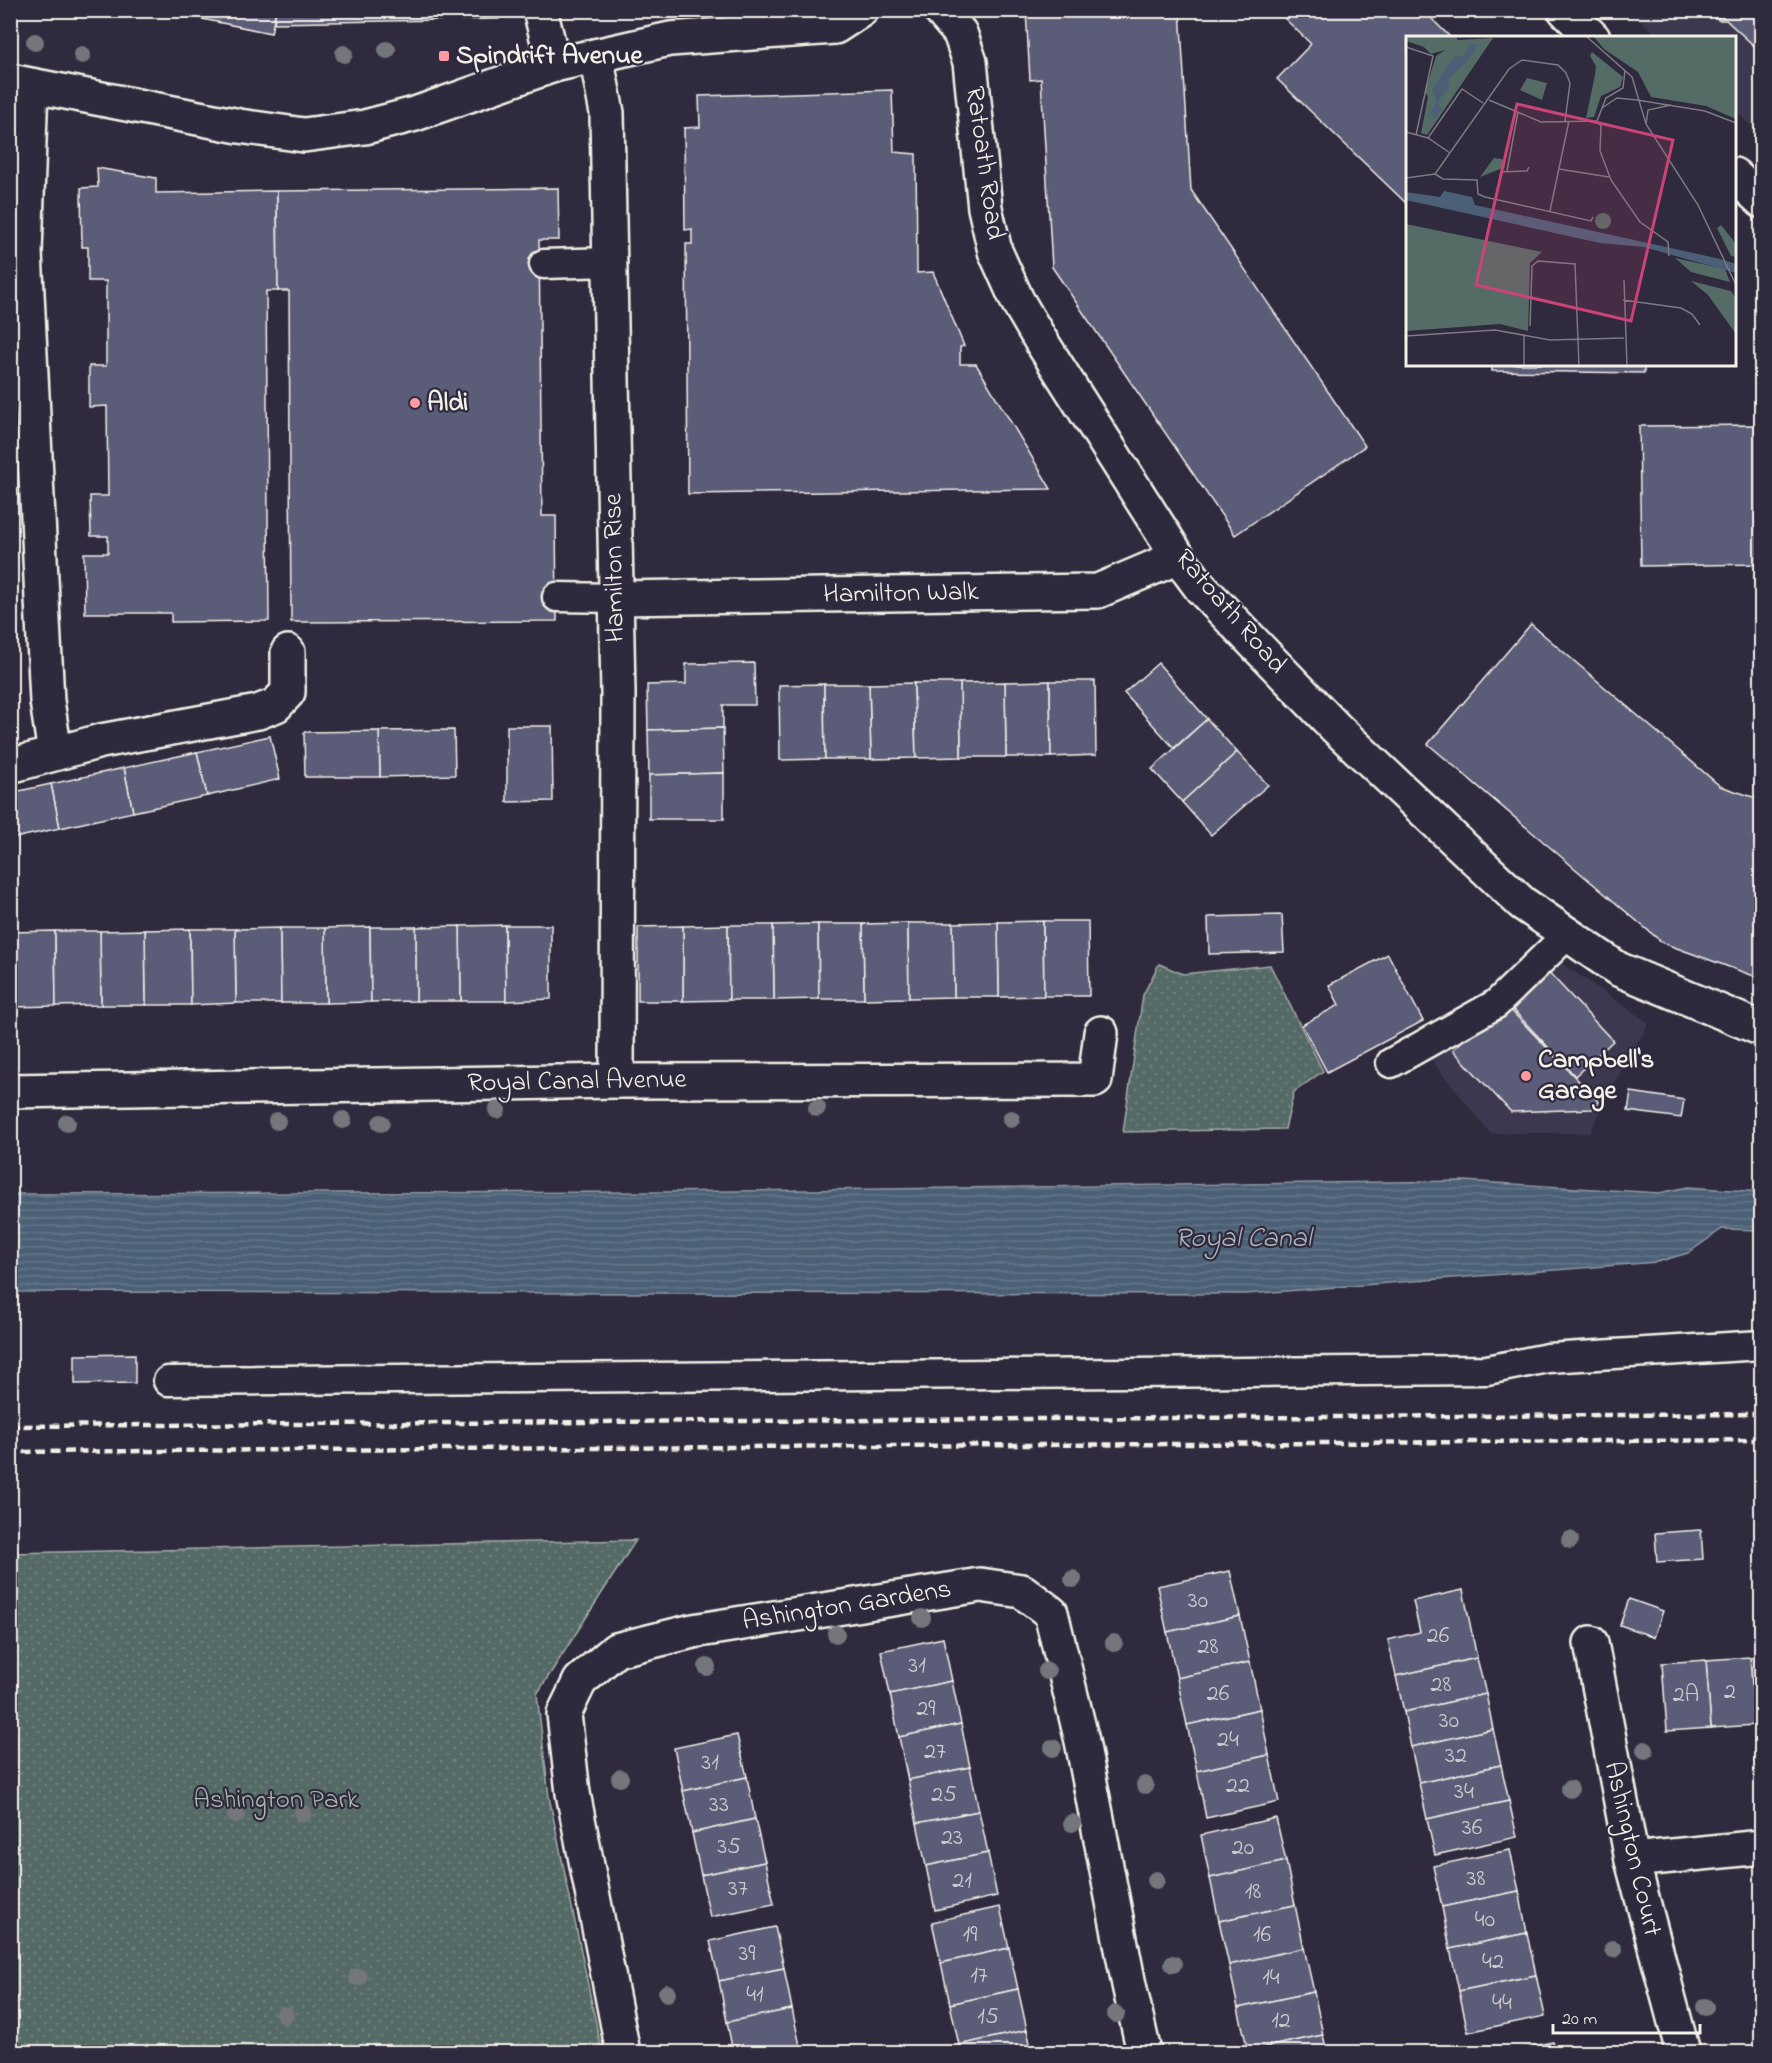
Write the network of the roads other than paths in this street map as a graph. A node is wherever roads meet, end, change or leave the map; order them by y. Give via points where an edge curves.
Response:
1 (861, 10) edge
2 (940, 10) edge
3 (1565, 10) edge
4 (540, 14) edge
5 (1591, 36) edge
6 (596, 56) junction
7 (554, 65) junction
8 (21, 83) edge
9 (1736, 177) edge
10 (1761, 201) edge
11 (610, 262) junction
12 (544, 264) dead end
13 (1178, 557) junction
14 (557, 597) dead end
15 (616, 598) junction
16 (288, 652) dead end
17 (55, 753) junction
18 (10, 766) edge
19 (1568, 934) junction
20 (1761, 1029) edge
21 (1101, 1033) dead end
22 (1391, 1063) dead end
23 (617, 1081) junction
24 (10, 1091) edge
25 (1761, 1345) edge
26 (168, 1381) dead end
27 (1591, 1643) dead end
28 (1761, 1847) edge
29 (1632, 1860) junction
30 (622, 2052) edge
31 (1144, 2052) edge
32 (1683, 2052) edge

1 - 6 street via 835,27 670,39
2 - 13 street, Ratoath Road via 960,33 970,62 985,208 999,261 1041,341
3 - 5 street
4 - 7 street
6 - 7 street
6 - 11 street, Hamilton Rise via 607,113
7 - 8 street via 415,114 365,127 304,135
8 - 17 street via 25,252 47,701
9 - 10 street
11 - 12 lane
11 - 15 street, Hamilton Rise
13 - 15 street, Hamilton Walk via 1098,591
13 - 19 street, Ratoath Road via 1201,588 1353,744 1522,903
14 - 15 lane
15 - 23 street, Hamilton Rise
16 - 17 street via 288,692 276,705 258,712
17 - 18 street
19 - 20 street, Ratoath Road via 1618,969
19 - 22 lane via 1496,1004
21 - 23 street, Royal Canal Avenue via 1095,1080
23 - 24 street, Royal Canal Avenue
25 - 26 lane via 1548,1358 1487,1370
27 - 29 street, Ashington Court
28 - 29 street
29 - 32 street, Ashington Court
30 - 31 street, Ashington Gardens via 573,1793 564,1714 579,1681 616,1650 693,1631 980,1585 1022,1591 1051,1613 1082,1741

